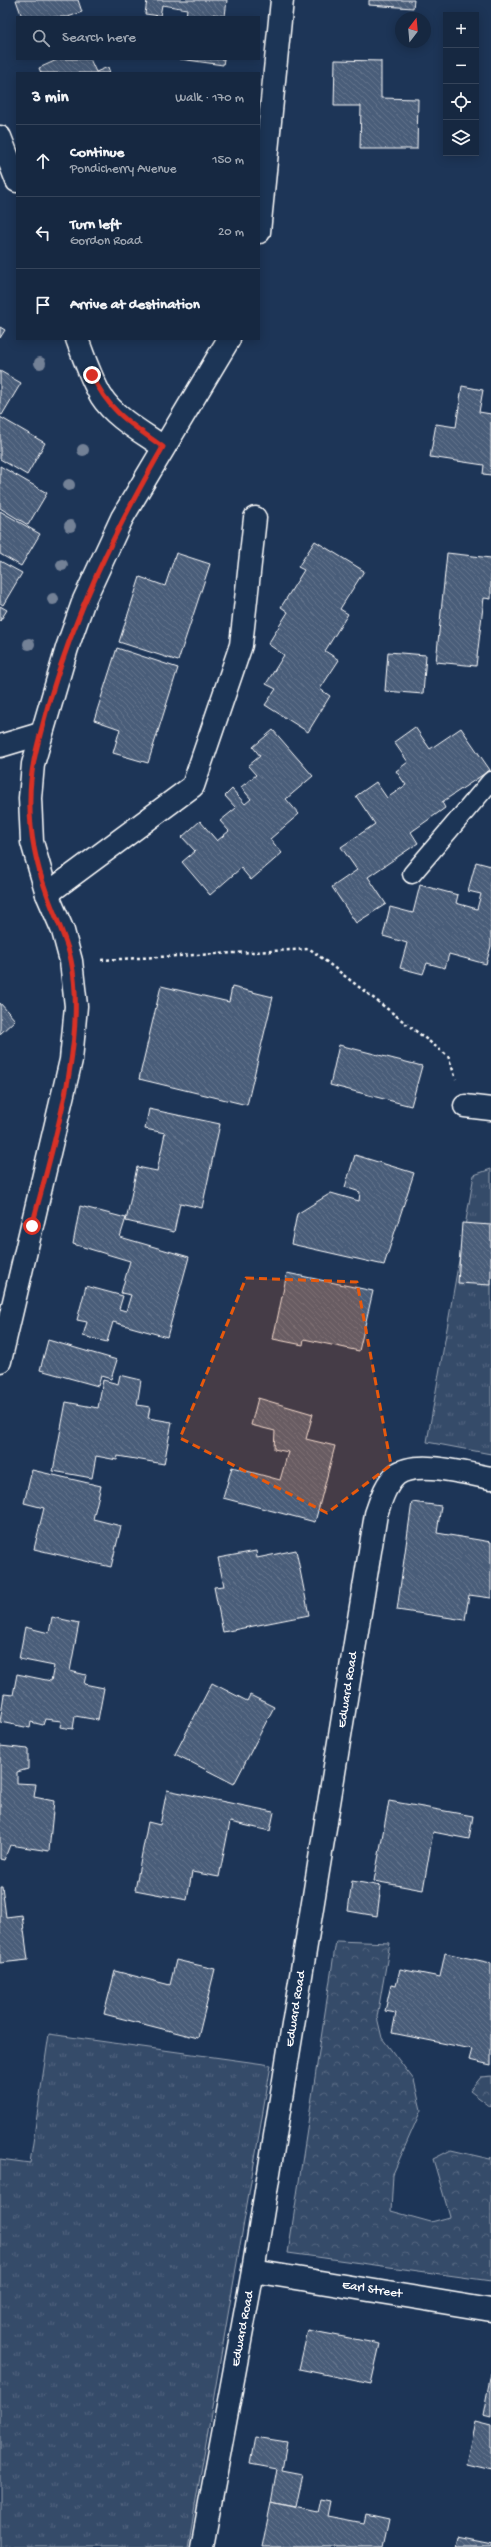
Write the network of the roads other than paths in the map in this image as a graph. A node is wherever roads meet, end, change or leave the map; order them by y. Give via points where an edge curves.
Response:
1 (282, 0) edge
2 (0, 137) edge
3 (16, 179) edge
4 (260, 222) edge
5 (77, 340) edge
6 (228, 340) edge
7 (163, 447) junction
8 (255, 518) dead end
9 (40, 734) junction
10 (0, 746) edge
11 (491, 781) edge
12 (412, 874) dead end
13 (47, 894) junction
14 (466, 1106) road end
15 (491, 1109) edge
16 (0, 1361) edge
17 (491, 1478) edge
18 (253, 2271) junction
19 (491, 2310) edge
20 (202, 2547) edge

1 - 4 street
2 - 3 street
5 - 7 street via 101,396 123,418
6 - 7 street
7 - 9 street via 122,518 84,600
8 - 13 street via 241,645 193,786
9 - 10 street
9 - 13 street via 33,764 30,798 32,842
11 - 12 lane
13 - 16 street via 71,961 76,1006 71,1060
14 - 15 street
17 - 18 street, Edward Road via 419,1468 396,1475 384,1492 376,1514
18 - 19 street, Earl Street
18 - 20 street, Edward Road

